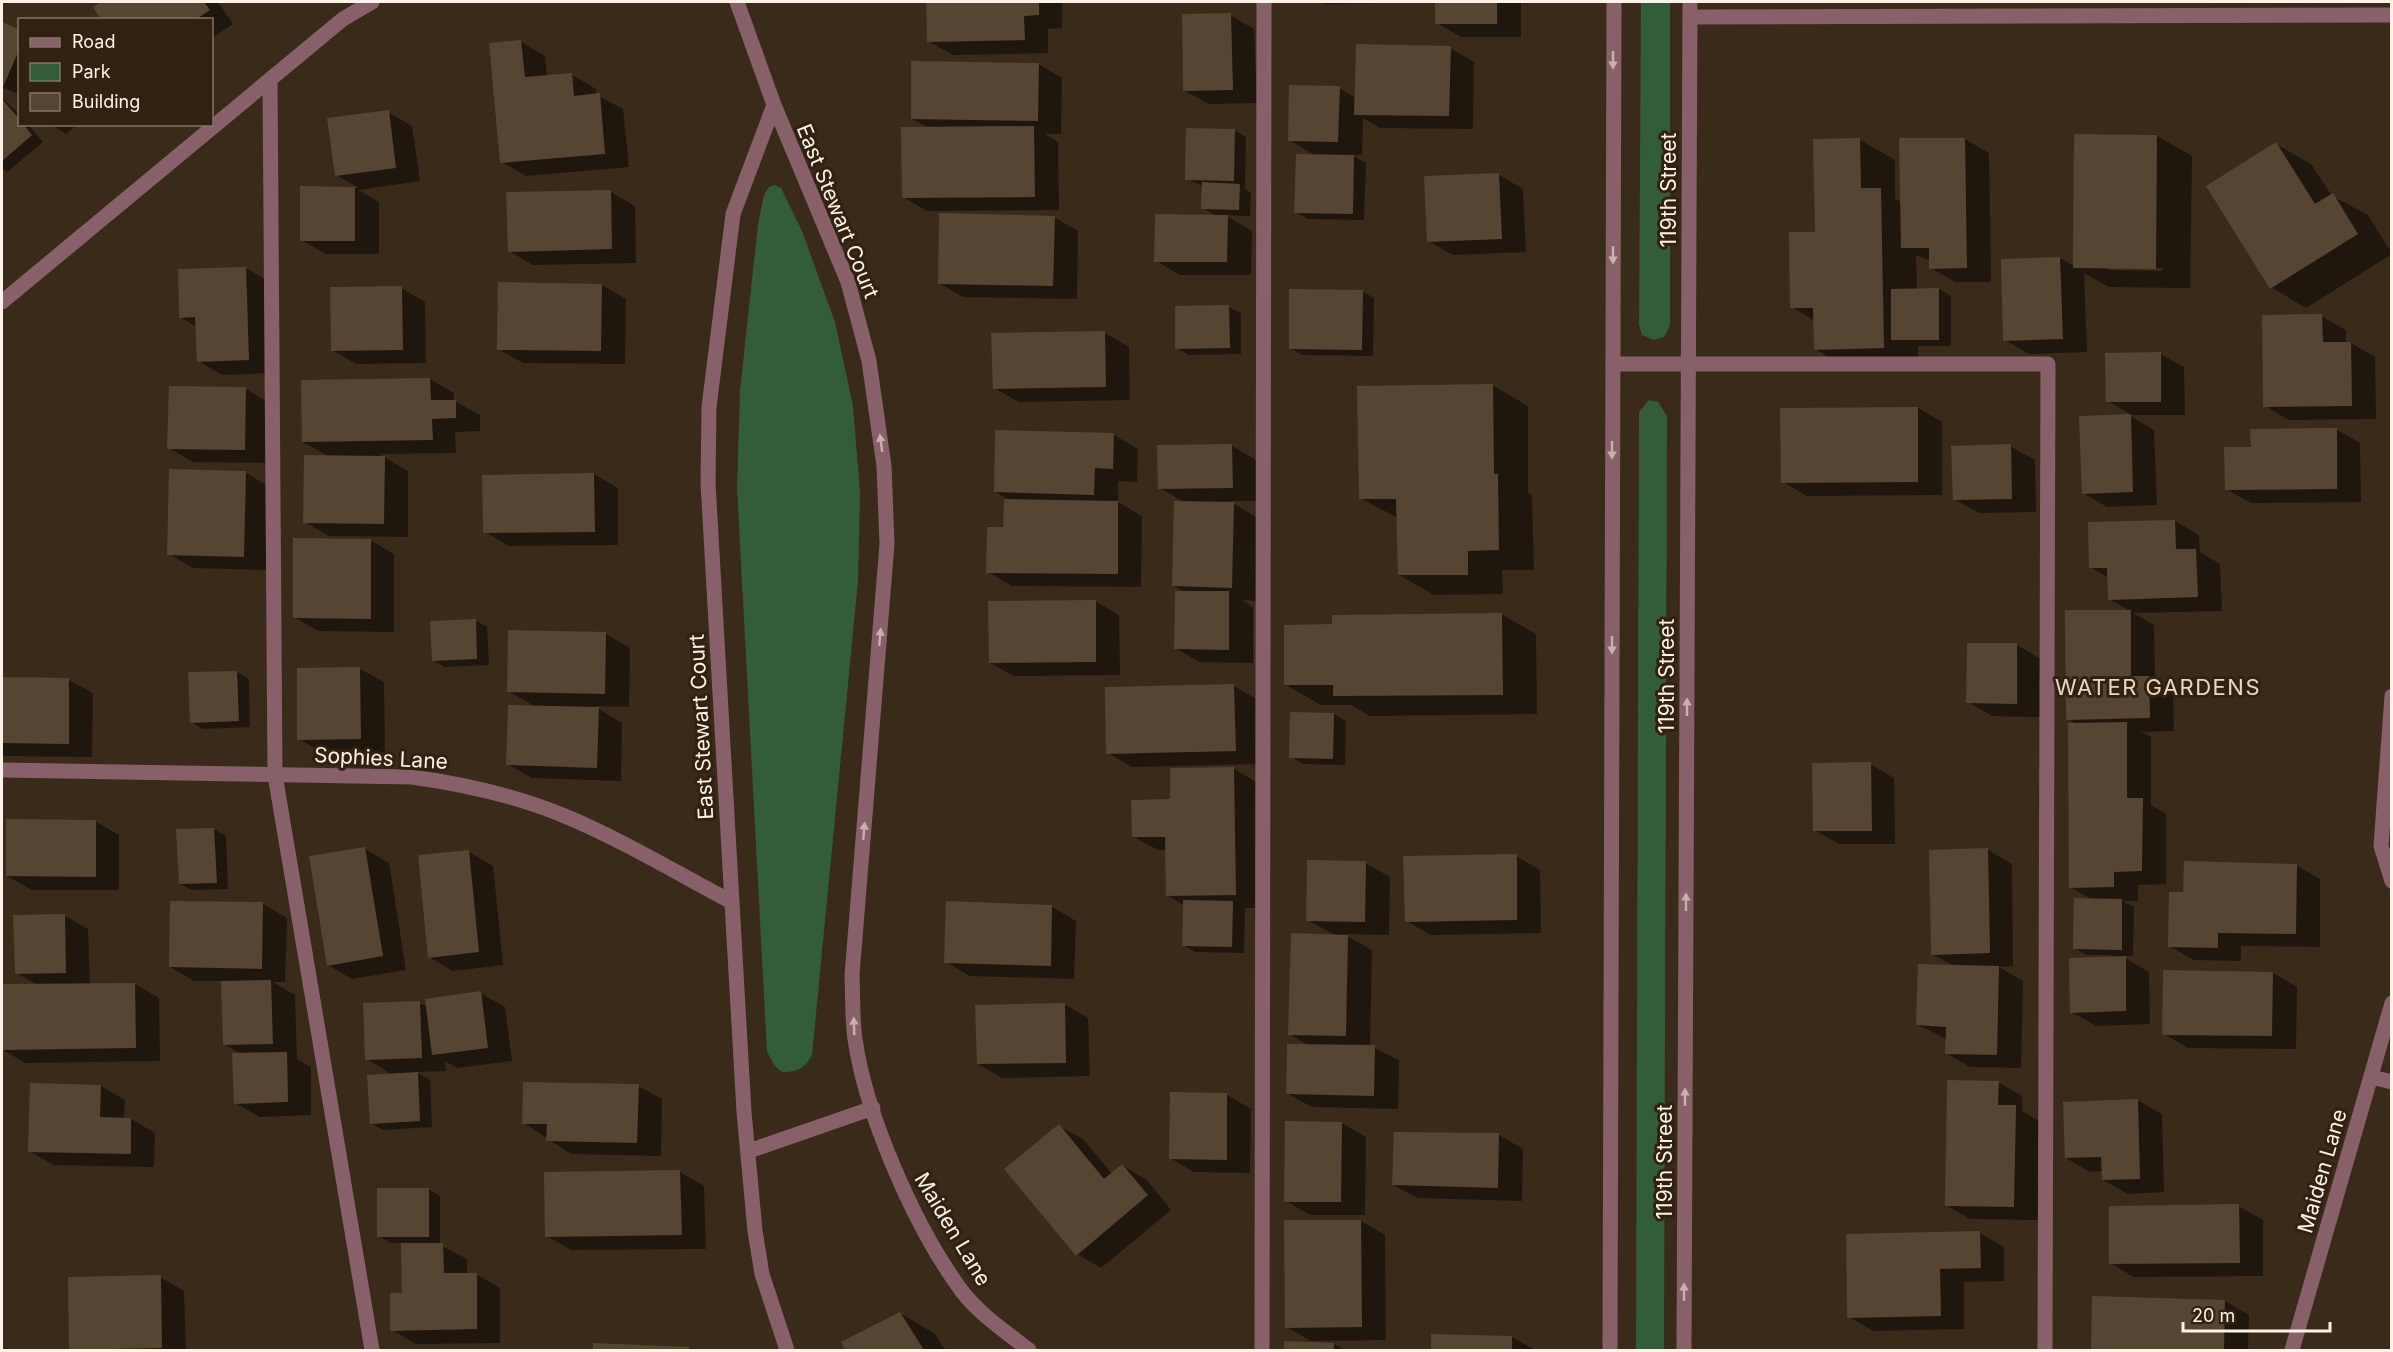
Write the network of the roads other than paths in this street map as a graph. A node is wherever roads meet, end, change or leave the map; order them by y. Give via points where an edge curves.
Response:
1 (372, 2) edge
2 (737, 2) edge
3 (1264, 2) edge
4 (1614, 2) edge
5 (1690, 9) edge
6 (2391, 15) edge
7 (270, 80) junction
8 (774, 105) junction
9 (2, 302) edge
10 (1613, 364) junction
11 (1688, 364) junction
12 (2391, 696) edge
13 (2, 770) edge
14 (275, 774) junction
15 (2391, 881) edge
16 (732, 902) junction
17 (2391, 1003) edge
18 (2371, 1077) junction
19 (2391, 1082) edge
20 (864, 1083) joint
21 (873, 1108) junction
22 (749, 1150) junction
23 (372, 1350) edge
24 (787, 1350) edge
25 (1029, 1350) edge
26 (1262, 1350) edge
27 (1610, 1350) edge
28 (1684, 1350) edge
29 (2044, 1350) edge
30 (2292, 1350) edge

1 - 7 street via 343,19
2 - 8 street, East Stewart Court
3 - 26 street
4 -> 10 street
5 - 6 street
5 - 11 street, 119th Street
7 - 9 street
7 - 14 street
8 - 16 street, East Stewart Court via 733,214 709,407 708,483
20 -> 8 street, East Stewart Court via 855,1038 852,975 887,544 884,466 869,361 848,282
10 - 11 street
10 -> 27 street
28 -> 11 street, 119th Street
11 - 29 street via 2048,364
12 - 15 street via 2381,846
13 - 14 street, Sophies Lane
14 - 16 street, Sophies Lane via 412,777 505,796 558,813 612,837
14 - 23 street
16 - 22 street, East Stewart Court
17 - 18 street, Maiden Lane
18 - 19 street
18 - 30 street, Maiden Lane
20 - 21 street, Maiden Lane
21 - 22 street
21 - 25 street, Maiden Lane via 897,1176 962,1291 990,1320
22 - 24 street, East Stewart Court via 762,1274

